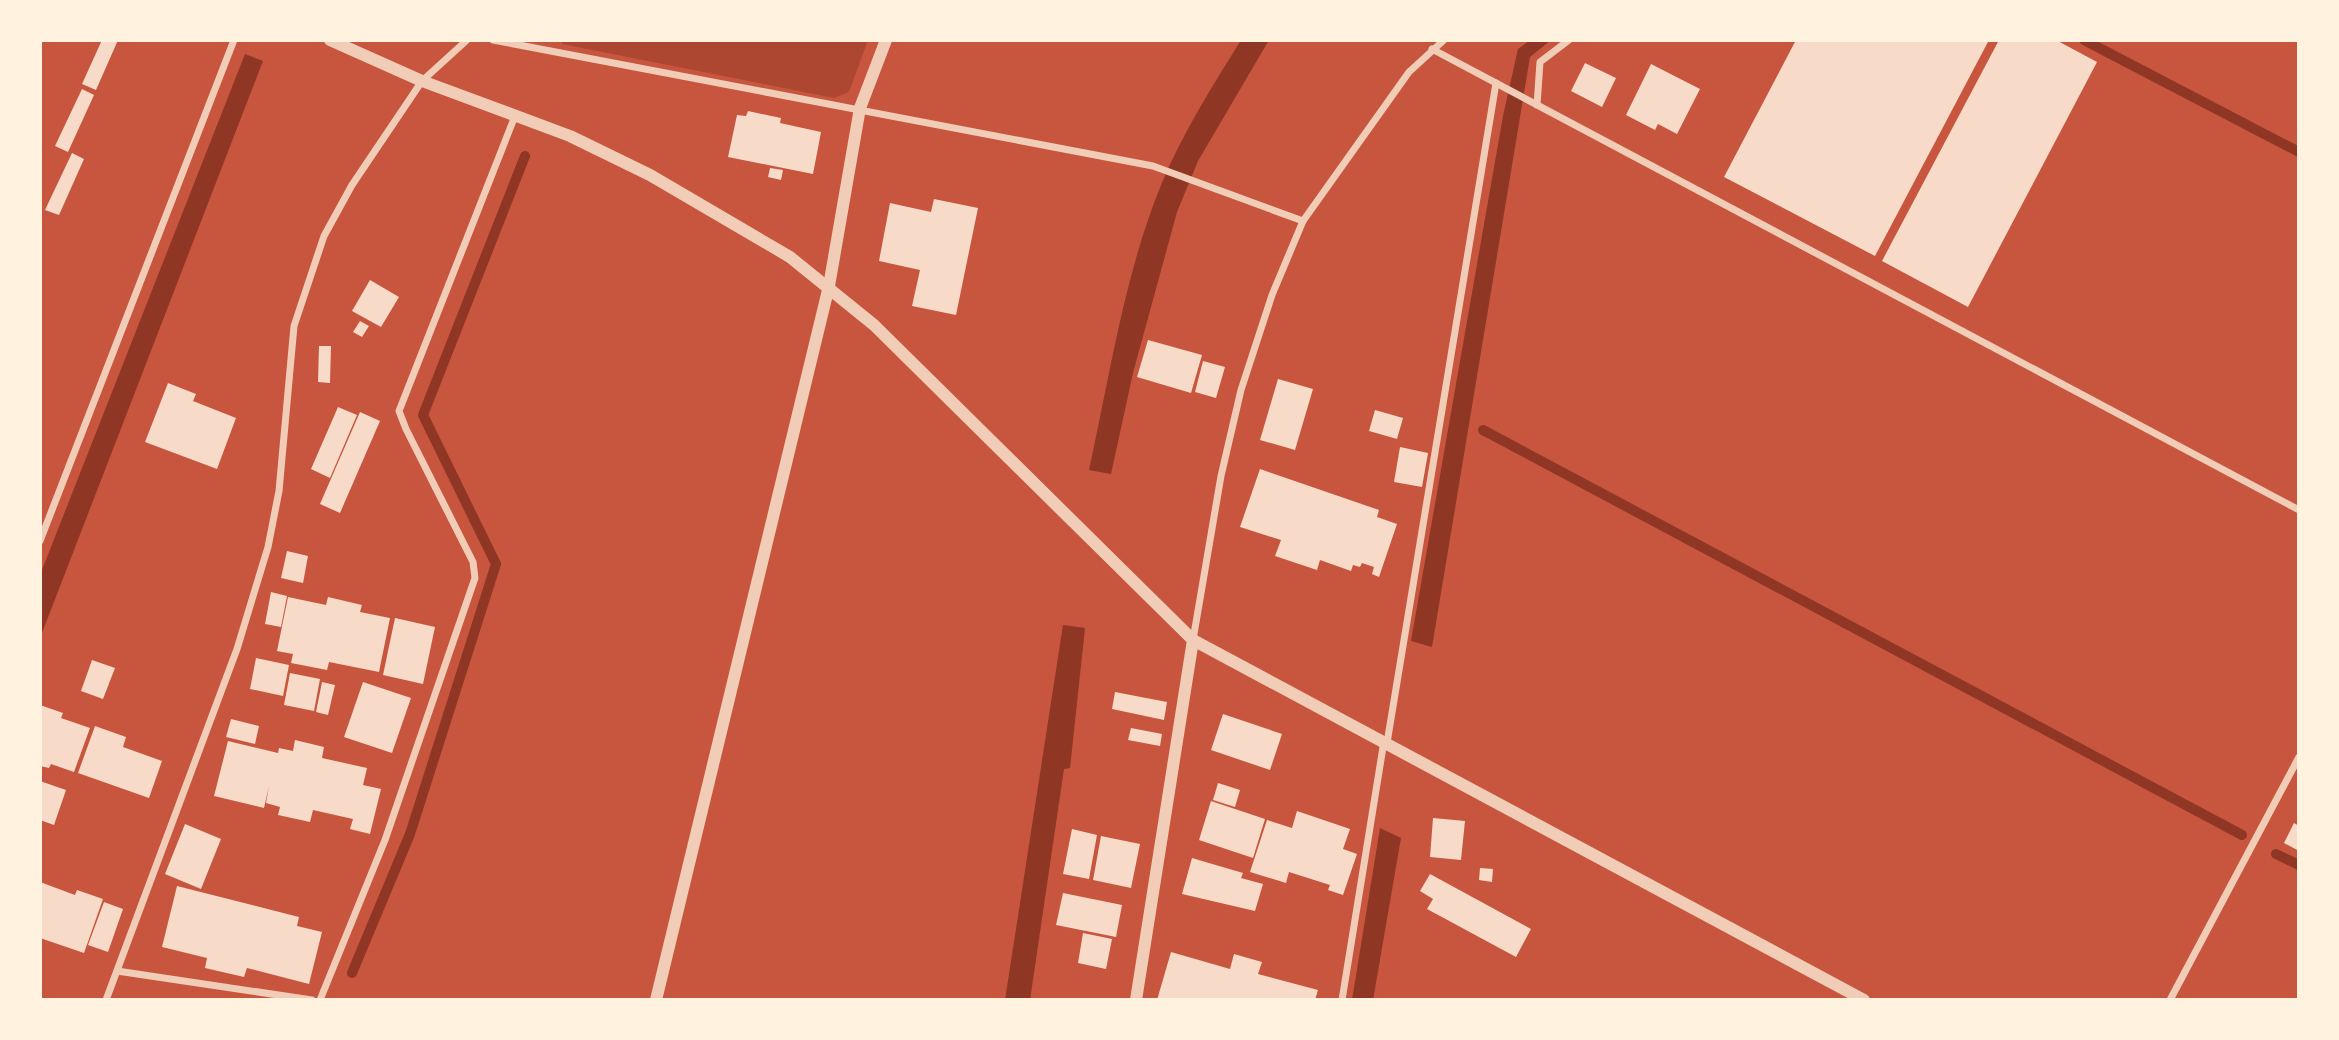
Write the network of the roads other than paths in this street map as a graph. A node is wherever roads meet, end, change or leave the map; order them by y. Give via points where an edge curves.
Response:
1 (234, 40) edge
2 (330, 40) edge
3 (467, 40) edge
4 (493, 40) edge
5 (886, 40) edge
6 (1444, 40) edge
7 (1569, 40) edge
8 (1432, 49) junction
9 (422, 81) junction
10 (1496, 83) junction
11 (1537, 106) junction
12 (860, 108) junction
13 (515, 116) junction
14 (1303, 221) junction
15 (829, 286) junction
16 (2299, 510) edge
17 (40, 541) edge
18 (1193, 640) junction
19 (1385, 742) junction
20 (2299, 757) edge
21 (117, 971) junction
22 (106, 1000) edge
23 (312, 1000) edge
24 (320, 1000) edge
25 (656, 1000) edge
26 (1136, 1000) edge
27 (1342, 1000) edge
28 (1864, 1000) edge
29 (2169, 1000) edge

1 - 17 street
2 - 9 street
3 - 9 street
4 - 12 street
5 - 12 street
6 - 8 street
7 - 11 street via 1541,62
8 - 10 street
8 - 14 street via 1409,72
9 - 13 street
9 - 21 street via 352,185 324,236 294,326 279,492 268,547 237,649
10 - 11 street
10 - 19 street
11 - 16 street
12 - 14 street via 1153,166
12 - 15 street
13 - 15 street via 570,135 650,175 790,257
13 - 24 street via 399,411 473,562 475,578 385,839
14 - 18 street via 1272,295 1241,390
15 - 18 street
15 - 25 street
18 - 19 street
18 - 26 street
19 - 27 street
19 - 28 street
20 - 29 street
21 - 22 street
21 - 23 street

